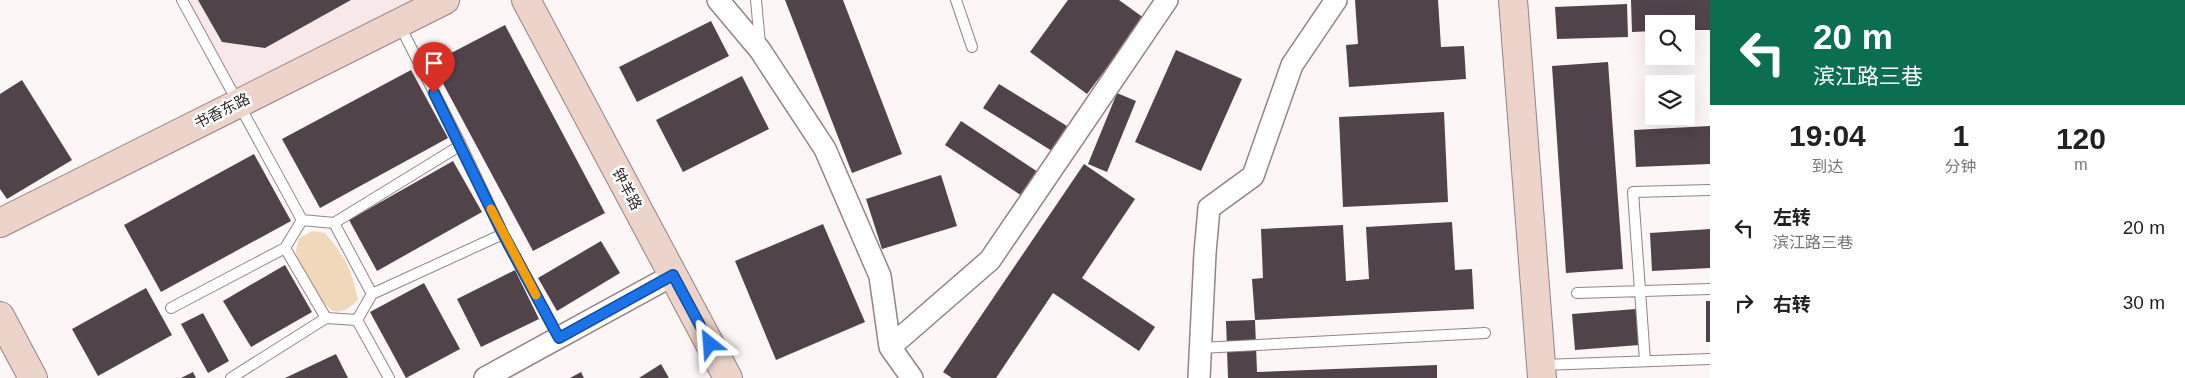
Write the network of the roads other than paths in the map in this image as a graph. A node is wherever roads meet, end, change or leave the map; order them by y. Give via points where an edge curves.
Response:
1 (182, 0) edge
2 (444, 0) edge
3 (526, 0) edge
4 (718, 0) edge
5 (756, 0) edge
6 (956, 0) edge
7 (1167, 0) edge
8 (1336, 0) edge
9 (1512, 0) edge
10 (398, 23) junction
11 (972, 47) dead end
12 (760, 50) junction
13 (238, 103) junction
14 (461, 145) junction
15 (1710, 190) edge
16 (302, 220) junction
17 (0, 223) edge
18 (334, 223) junction
19 (503, 234) junction
20 (285, 248) junction
21 (673, 275) junction
22 (1710, 289) edge
23 (1640, 291) junction
24 (1577, 293) dead end
25 (372, 294) junction
26 (171, 308) dead end
27 (0, 316) edge
28 (326, 318) junction
29 (357, 320) junction
30 (1486, 333) dead end
31 (559, 338) junction
32 (890, 347) junction
33 (1200, 348) junction
34 (1710, 359) edge
35 (1645, 361) junction
36 (1542, 372) edge
37 (33, 378) edge
38 (231, 378) edge
39 (390, 378) edge
40 (485, 378) edge
41 (728, 378) edge
42 (912, 378) edge
43 (1199, 378) edge

1 - 13 lane
2 - 10 street, 书香东路
3 - 21 street, 钟羊路
4 - 12 street
5 - 12 lane
6 - 11 lane
7 - 32 street via 990,260
8 - 33 street via 1292,65 1253,176 1209,208
9 - 36 street
10 - 13 street, 书香东路
10 - 14 lane
12 - 32 street via 825,149 880,276
13 - 16 lane
13 - 17 street, 书香东路
14 - 18 lane
14 - 19 lane
15 - 23 lane via 1633,192
16 - 18 lane
16 - 20 lane
18 - 25 lane
19 - 25 lane
19 - 31 lane
20 - 26 lane
20 - 28 lane
21 - 31 street
21 - 41 street, 钟羊路
22 - 23 lane
23 - 24 lane
23 - 35 lane
25 - 29 lane
27 - 37 street
28 - 29 lane
28 - 38 lane
29 - 39 lane
30 - 33 lane
31 - 40 street
32 - 42 street
33 - 43 street
34 - 35 lane
35 - 36 lane

